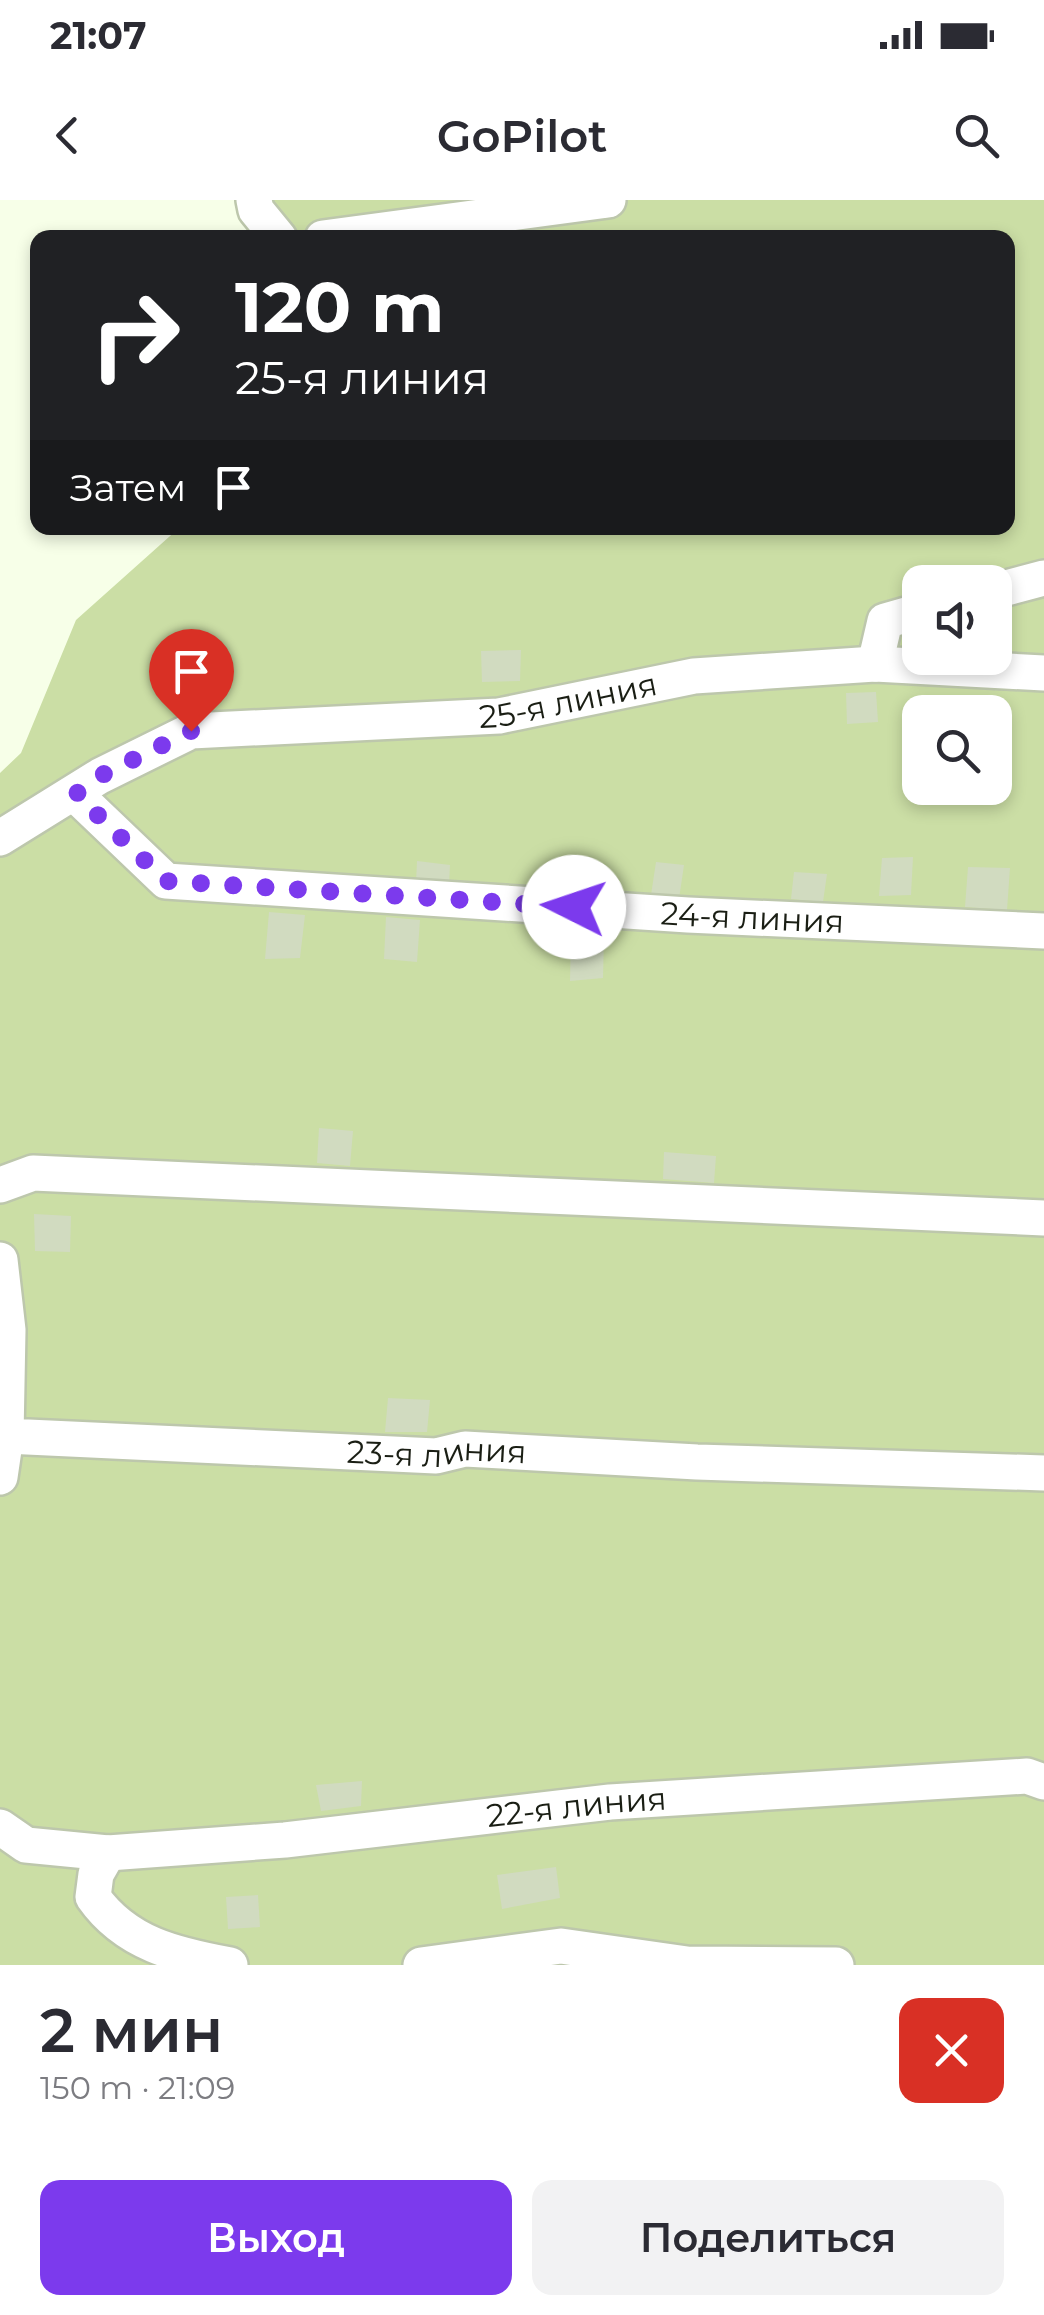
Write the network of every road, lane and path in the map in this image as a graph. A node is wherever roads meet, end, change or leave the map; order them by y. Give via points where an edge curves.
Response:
1 (254, 200) edge
2 (608, 200) edge
3 (272, 230) edge
4 (383, 230) edge
5 (1044, 578) edge
6 (1012, 586) edge
7 (902, 616) edge
8 (875, 664) junction
9 (1044, 673) edge
10 (88, 785) junction
11 (0, 838) edge
12 (1044, 931) edge
13 (0, 1184) edge
14 (1044, 1218) edge
15 (0, 1260) edge
16 (6, 1436) junction
17 (1044, 1473) edge
18 (0, 1477) edge
19 (1044, 1782) edge
20 (0, 1827) edge
21 (108, 1853) junction
22 (230, 1965) edge
23 (421, 1965) edge
24 (836, 1965) edge

1 - 3 lane
2 - 4 lane
5 - 6 lane
7 - 8 lane via 885,621
8 - 9 lane, 25-я линия
8 - 10 lane, 25-я линия via 694,676 499,716 191,731
10 - 11 lane
10 - 12 lane, 24-я линия via 166,881
13 - 14 lane via 33,1173
15 - 16 lane via 8,1330
16 - 17 lane, 23-я линия
16 - 18 lane
19 - 21 lane, 22-я линия via 1028,1776 610,1802
20 - 21 lane, 22-я линия via 26,1845
21 - 22 lane via 93,1897 107,1916 140,1940
23 - 24 lane via 562,1946 687,1964

